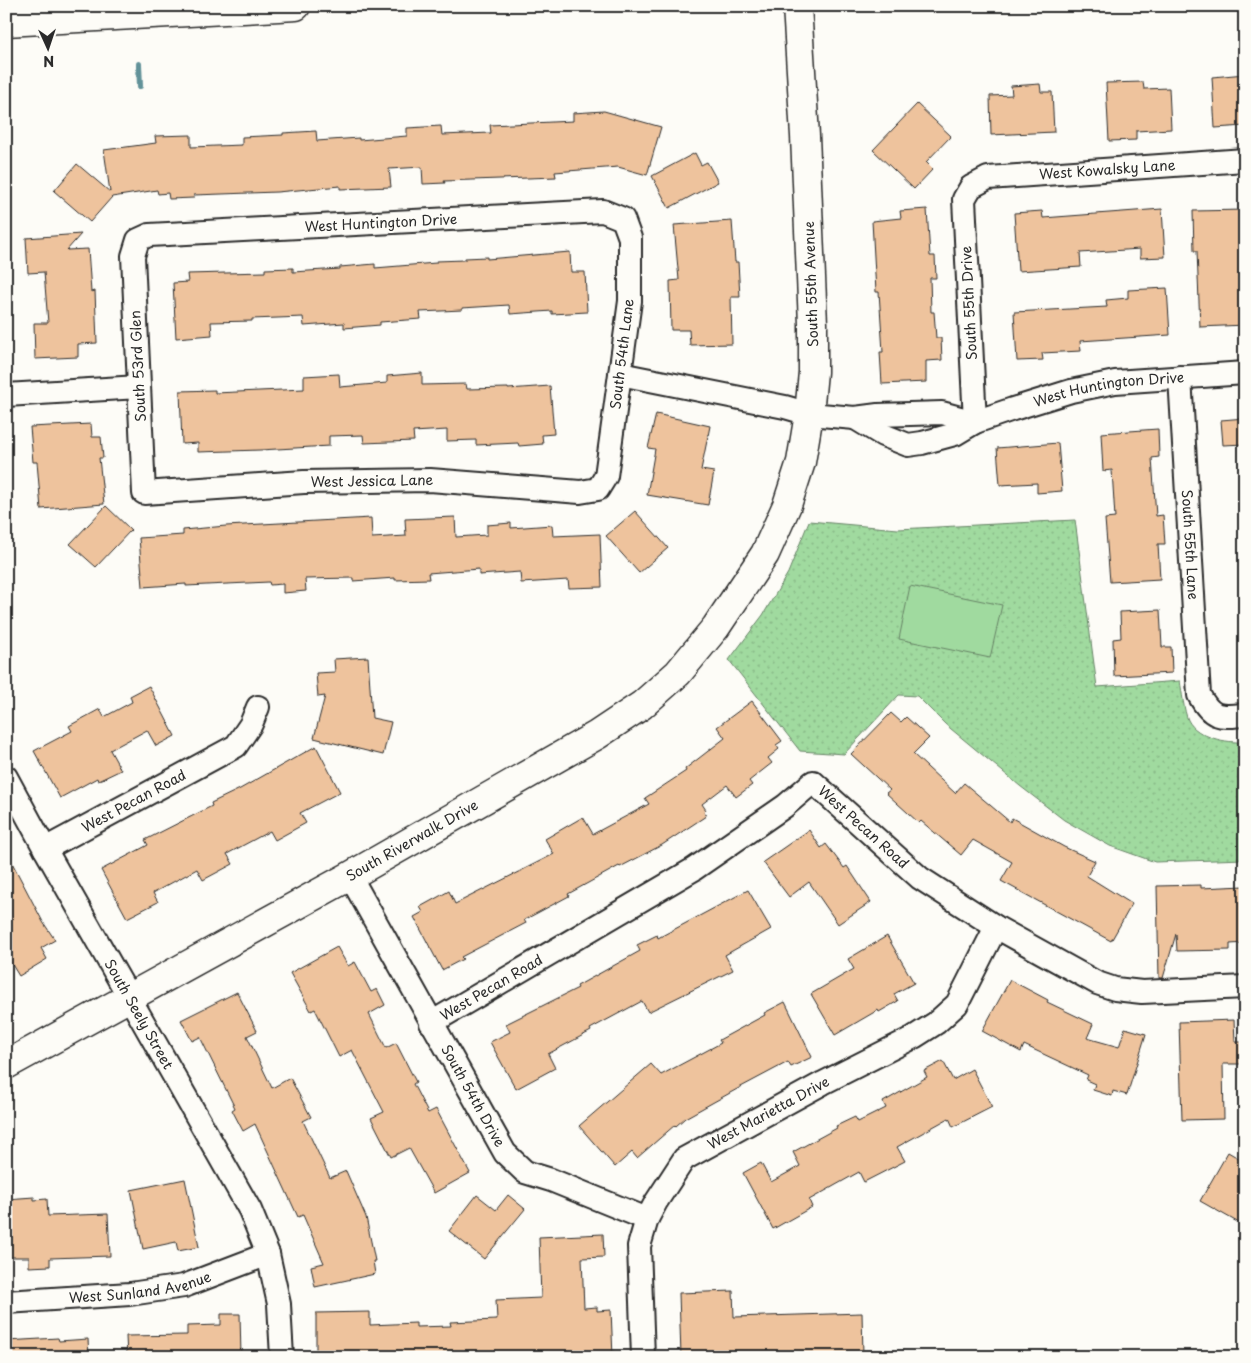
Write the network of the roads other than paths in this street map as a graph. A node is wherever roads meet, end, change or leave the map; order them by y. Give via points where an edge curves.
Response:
1 (296, 6) edge
2 (797, 6) edge
3 (60, 12) edge
4 (6, 22) edge
5 (1245, 160) edge
6 (971, 187) joint
7 (623, 219) joint
8 (138, 240) joint
9 (620, 374) junction
10 (1245, 374) edge
11 (1180, 377) junction
12 (139, 387) junction
13 (6, 395) edge
14 (810, 414) junction
15 (921, 414) junction
16 (855, 418) junction
17 (975, 422) junction
18 (922, 443) junction
19 (598, 488) joint
20 (144, 493) joint
21 (765, 554) joint
22 (258, 707) dead end
23 (1245, 715) edge
24 (6, 777) edge
25 (45, 849) junction
26 (350, 876) junction
27 (996, 927) junction
28 (1245, 988) edge
29 (130, 998) junction
30 (431, 1023) junction
31 (6, 1065) edge
32 (647, 1219) junction
33 (268, 1254) junction
34 (6, 1302) edge
35 (282, 1357) edge
36 (643, 1357) edge

1 - 3 street
2 - 14 street, South 55th Avenue via 813,324
3 - 4 street
5 - 6 street, West Kowalsky Lane via 988,178
6 - 17 street, South 55th Drive via 964,199 964,216
7 - 8 street, West Huntington Drive via 603,211 149,234
7 - 9 street, South 54th Lane via 630,238 630,301
8 - 12 street, South 53rd Glen via 132,256
9 - 14 street, West Huntington Drive
9 - 19 street, South 54th Lane via 606,476
10 - 11 street, West Huntington Drive
11 - 17 street, West Huntington Drive via 1115,382
11 - 23 street, South 55th Lane via 1199,695 1207,709 1223,716
12 - 13 street
12 - 20 street, South 53rd Glen
14 - 16 street, West Huntington Drive
14 - 21 street, South 55th Avenue via 801,462 787,505
15 - 16 street, West Huntington Drive
15 - 17 street, West Huntington Drive via 942,413
15 - 18 street
16 - 18 street, West Huntington Drive via 908,445
17 - 18 street, West Huntington Drive via 955,434
19 - 20 street, West Jessica Lane via 580,492 430,480 304,482
21 - 26 street, South Riverwalk Drive via 698,650 642,705 597,735
22 - 25 street, West Pecan Road via 236,746
24 - 25 street, South Seely Street
25 - 29 street, South Seely Street
26 - 29 street, South Riverwalk Drive
26 - 30 street, South 54th Drive
27 - 28 street, West Pecan Road via 1097,983 1115,989 1142,992
27 - 30 street, West Pecan Road via 920,878 813,782 785,806 694,869
27 - 32 street, West Marietta Drive via 957,1004 936,1023 684,1159
29 - 31 street, South Riverwalk Drive
29 - 33 street, South Seely Street via 250,1210
30 - 32 street, South 54th Drive via 504,1153 525,1172
32 - 36 street, West Marietta Drive via 639,1246
33 - 34 street, West Sunland Avenue via 184,1286 130,1294
33 - 35 street, South Seely Street via 279,1304

